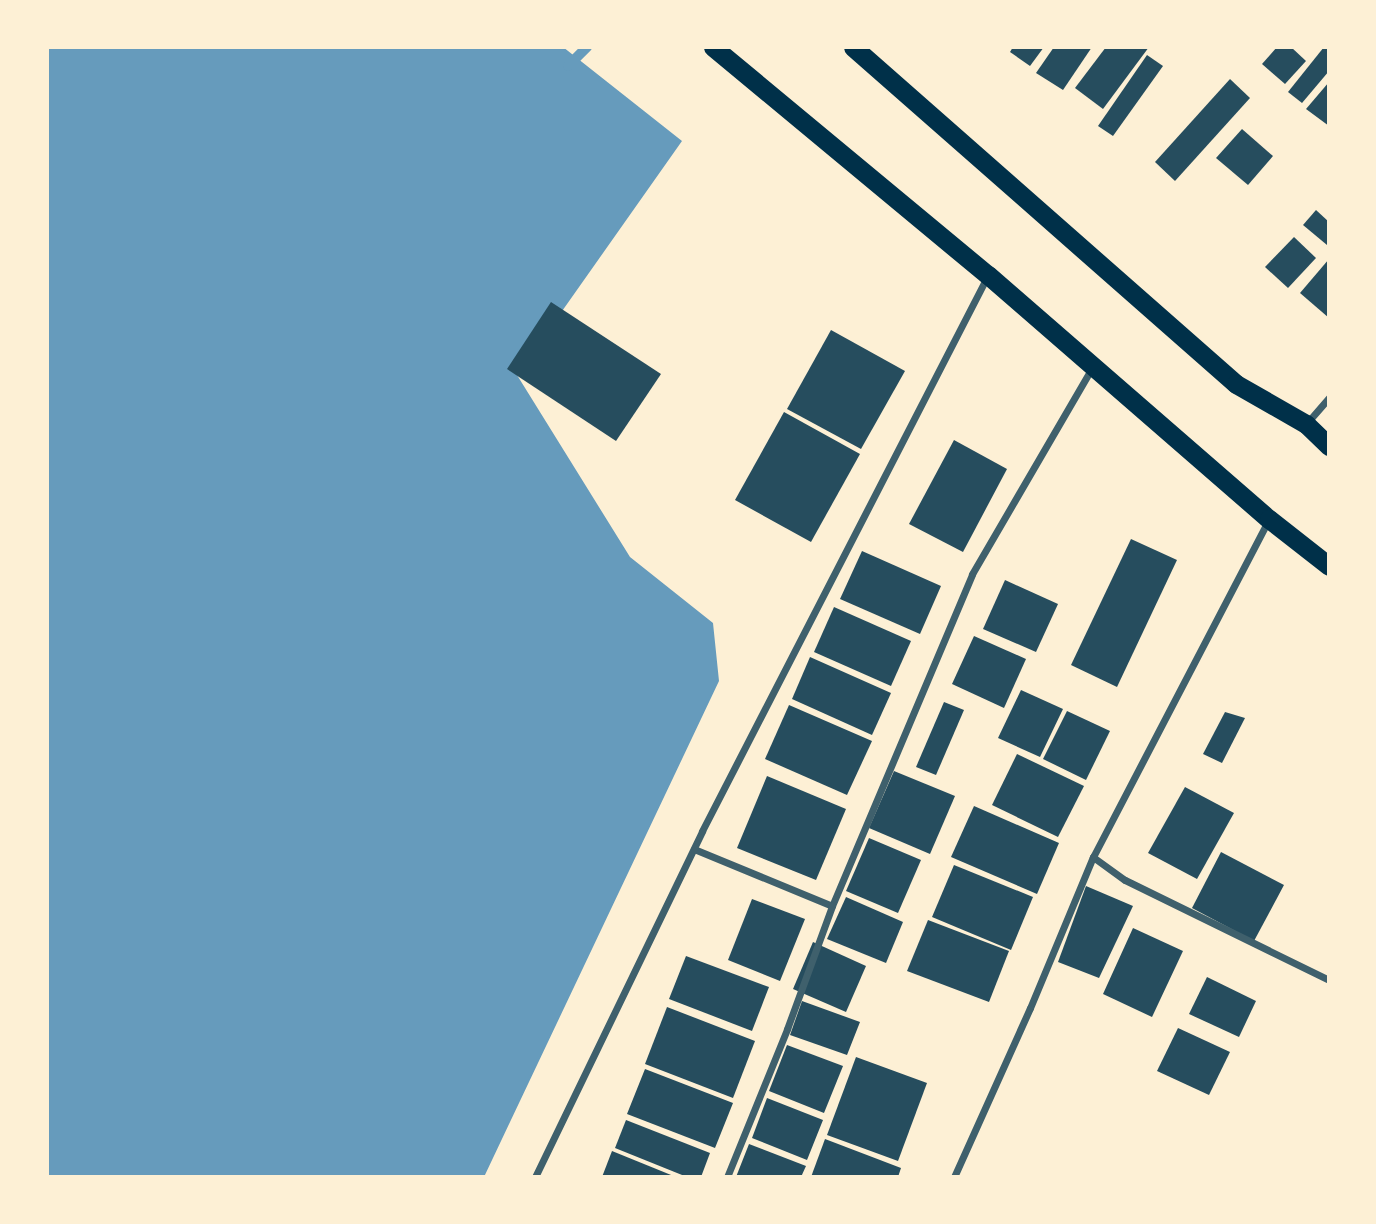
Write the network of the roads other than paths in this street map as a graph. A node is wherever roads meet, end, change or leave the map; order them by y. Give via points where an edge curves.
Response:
1 (713, 47) edge
2 (853, 47) edge
3 (988, 275) junction
4 (1094, 365) junction
5 (1329, 398) edge
6 (1306, 424) junction
7 (1329, 446) edge
8 (1269, 519) junction
9 (1329, 566) edge
10 (694, 849) junction
11 (1093, 857) junction
12 (832, 906) junction
13 (1329, 980) edge
14 (535, 1177) edge
15 (727, 1177) edge
16 (954, 1177) edge

1 - 3 highway
2 - 6 highway via 1236,384
3 - 4 highway
3 - 10 street
4 - 8 highway
4 - 12 street via 972,574
5 - 6 street
6 - 7 highway
8 - 9 highway
8 - 11 street
10 - 12 street
10 - 14 street
11 - 13 street via 1125,880
11 - 16 street
12 - 15 street

